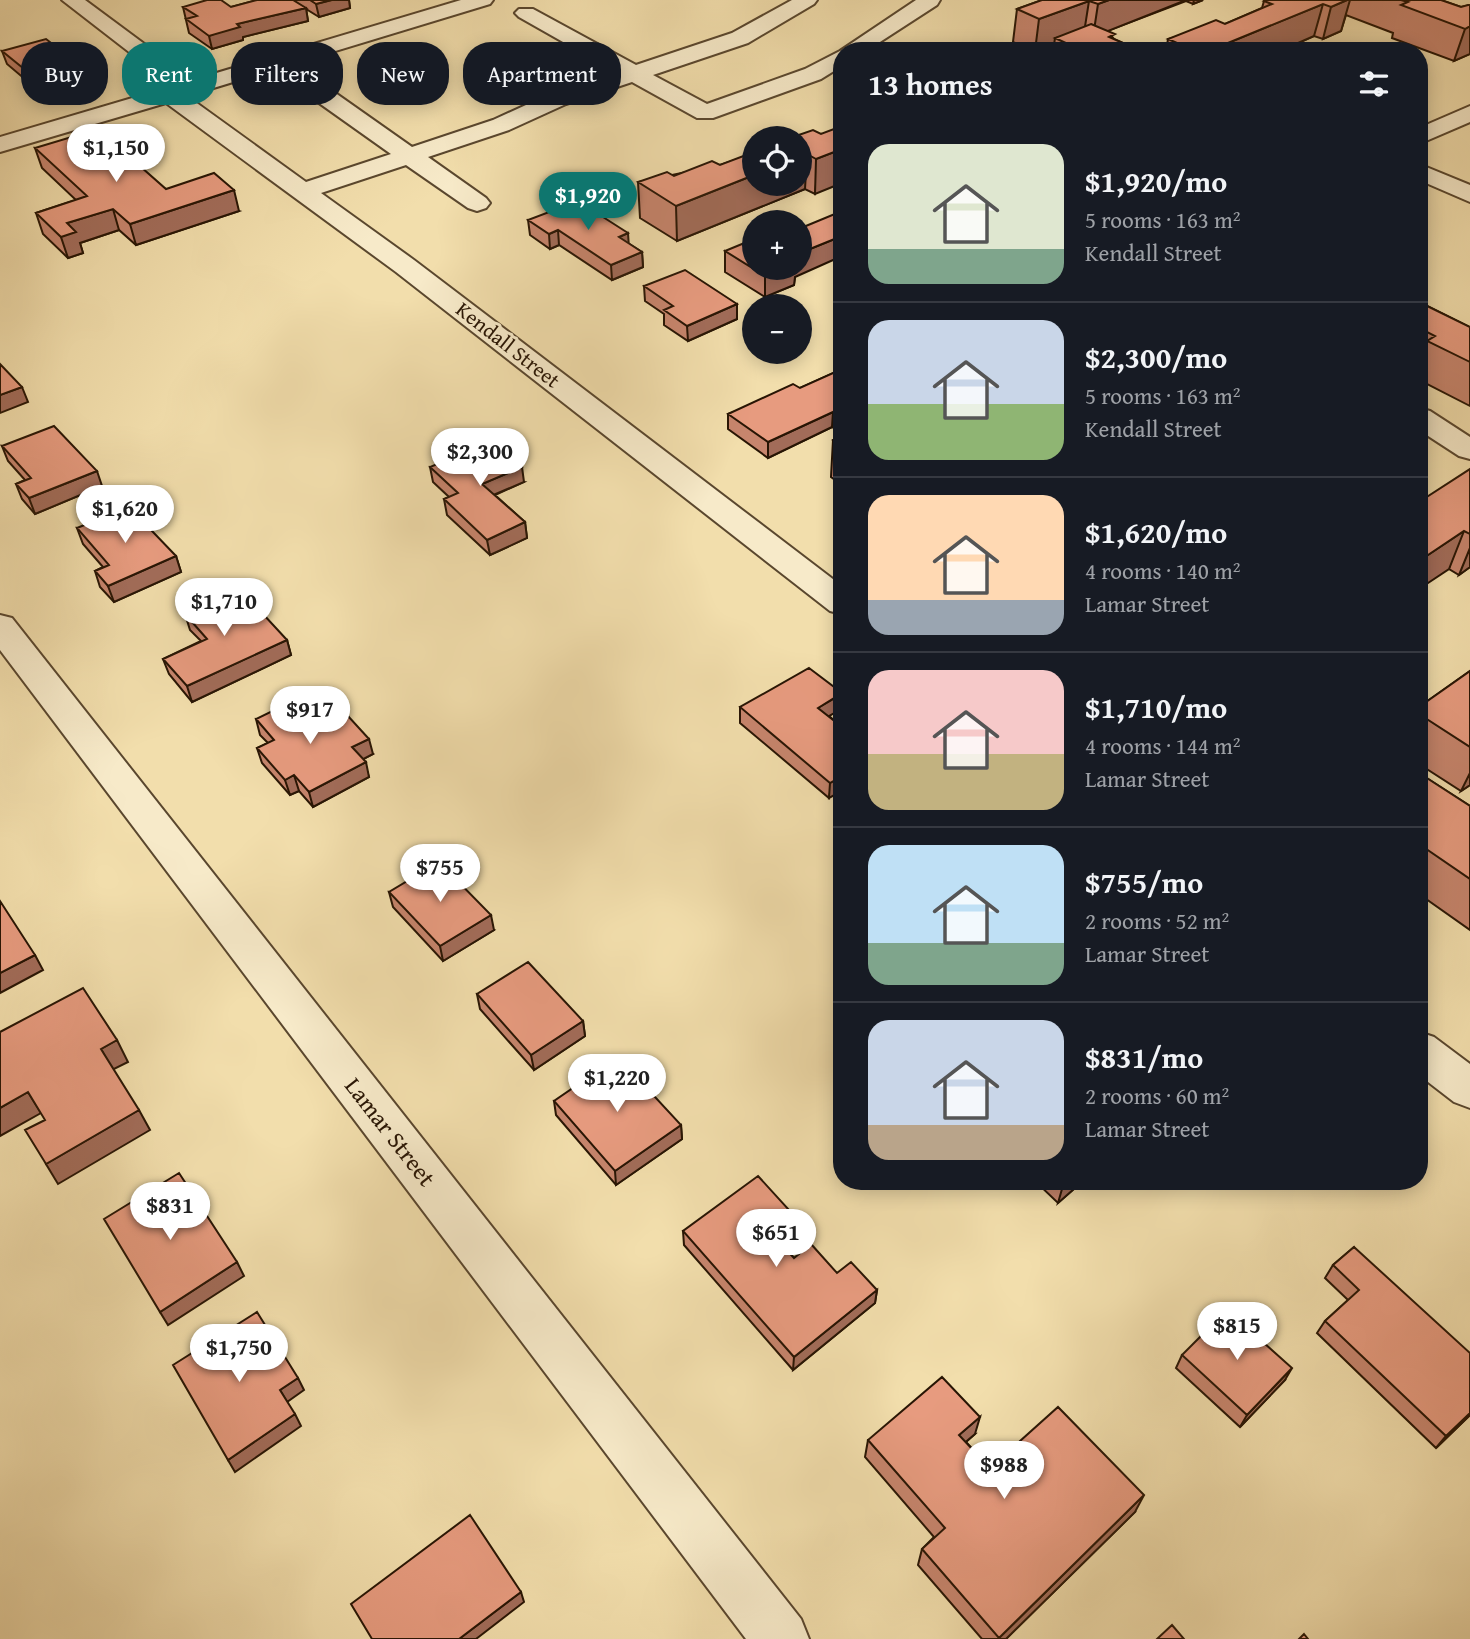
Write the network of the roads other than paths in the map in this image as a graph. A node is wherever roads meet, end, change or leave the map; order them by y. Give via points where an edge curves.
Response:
1 (72, 0) edge
2 (483, 0) edge
3 (807, 0) edge
4 (926, 0) edge
5 (526, 13) dead end
6 (865, 42) edge
7 (122, 43) edge
8 (833, 63) edge
9 (635, 73) junction
10 (217, 80) edge
11 (133, 105) edge
12 (196, 105) edge
13 (337, 105) edge
14 (1470, 113) edge
15 (1428, 133) edge
16 (0, 145) edge
17 (408, 156) junction
18 (1428, 175) edge
19 (303, 191) junction
20 (1470, 194) edge
21 (477, 203) dead end
22 (1428, 423) edge
23 (1470, 450) edge
24 (833, 596) edge
25 (0, 626) edge
26 (1428, 1057) edge
27 (1470, 1089) edge
28 (781, 1639) edge

1 - 7 street, Kendall Street
2 - 10 street
3 - 9 street via 740,38
4 - 6 street via 930,1
5 - 9 street
8 - 9 street via 813,75 705,113
9 - 17 street
11 - 16 street
12 - 19 street, Kendall Street
13 - 17 street
14 - 15 street
17 - 19 street
17 - 21 street
18 - 20 street
19 - 24 street, Kendall Street
22 - 23 street
25 - 28 street, Lamar Street
26 - 27 street

